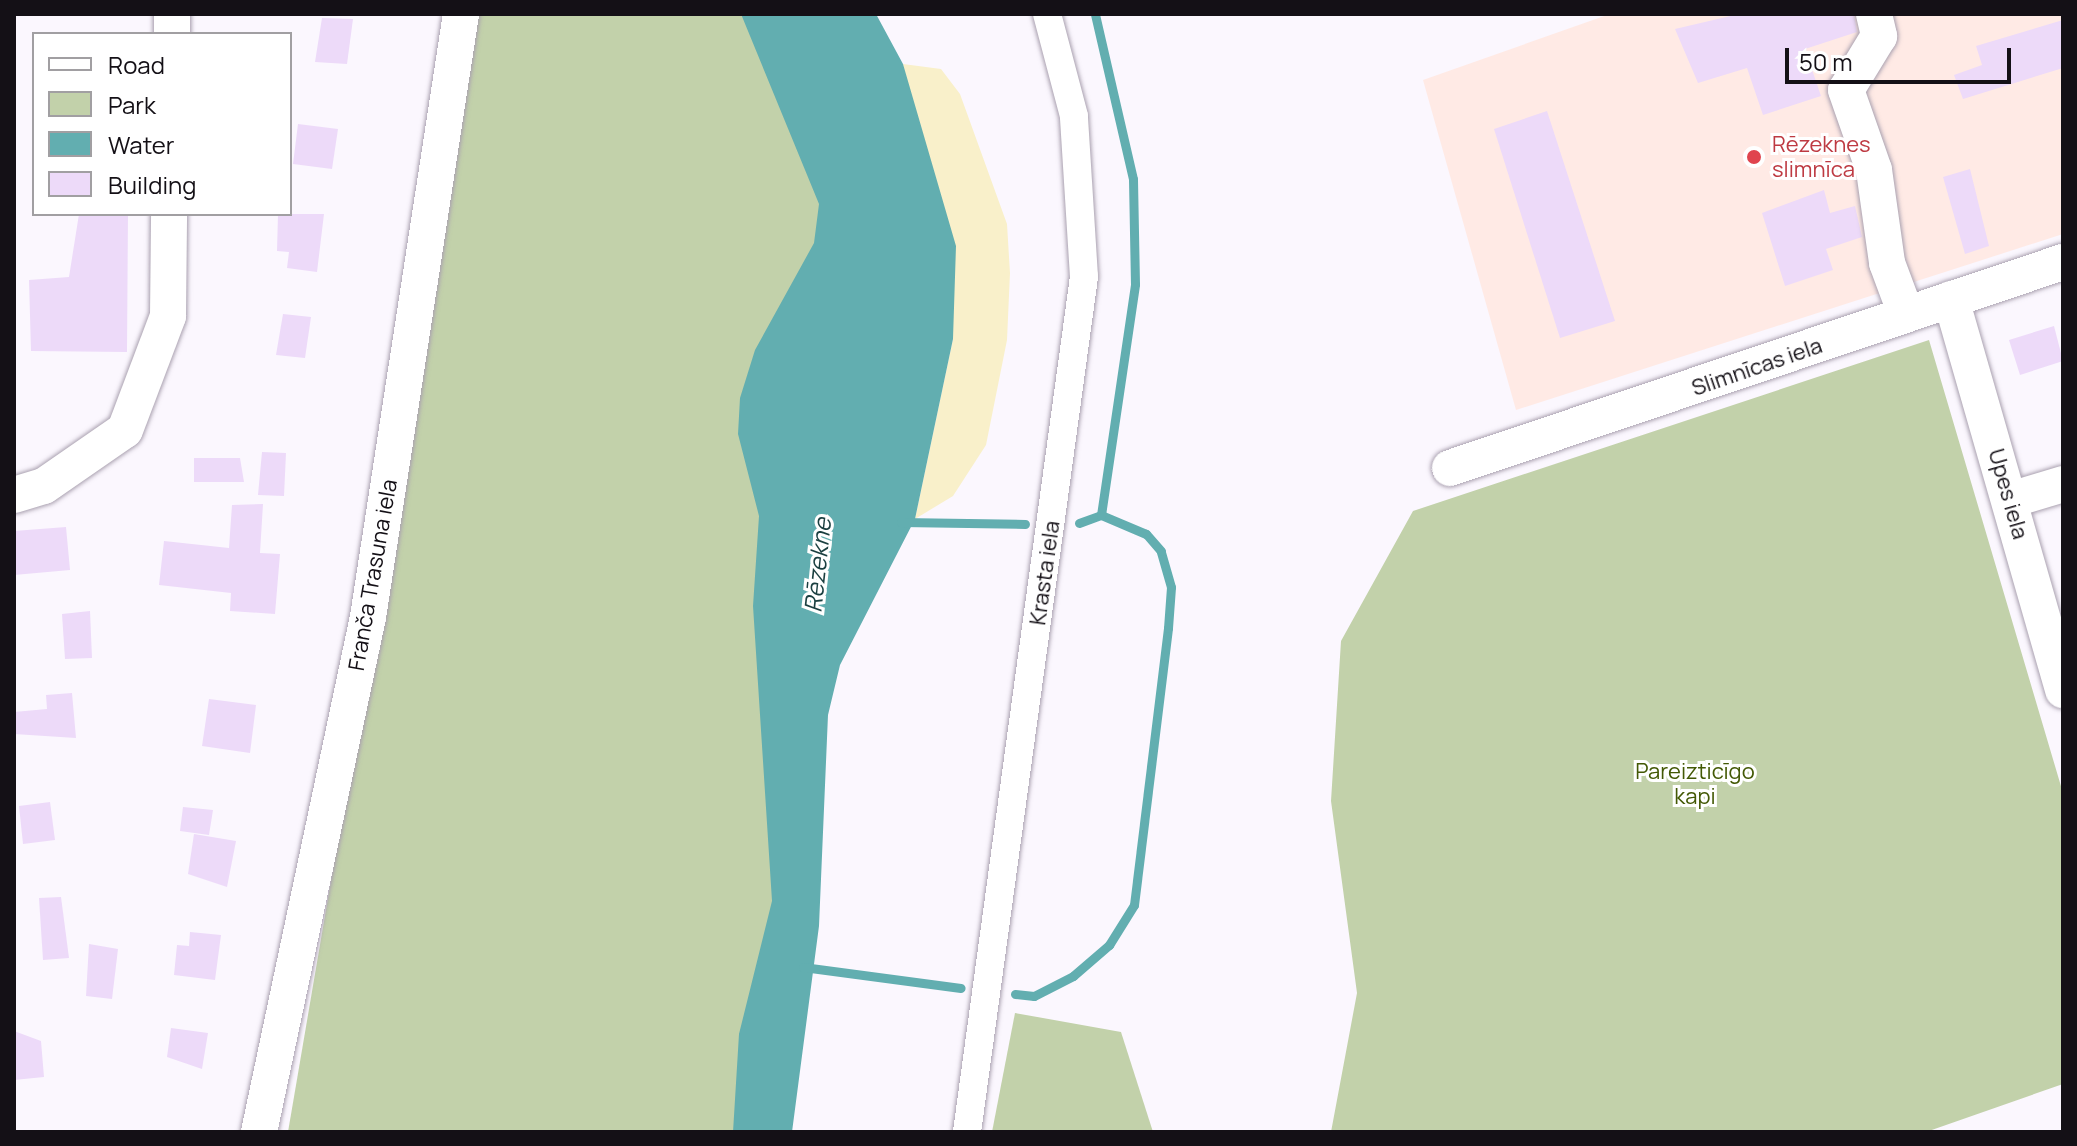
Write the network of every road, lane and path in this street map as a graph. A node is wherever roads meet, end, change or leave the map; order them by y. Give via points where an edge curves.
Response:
1 (461, 14) edge
2 (1047, 14) edge
3 (1874, 14) edge
4 (169, 216) edge
5 (2063, 262) edge
6 (1951, 299) junction
7 (1906, 314) junction
8 (1450, 468) dead end
9 (2063, 484) edge
10 (14, 495) edge
11 (2010, 500) junction
12 (2063, 690) edge
13 (259, 1132) edge
14 (967, 1132) edge

1 - 13 street, Franča Trasuna iela via 368,617
2 - 14 street, Krasta iela via 1074,116 1084,277
3 - 7 street via 1879,36 1846,90 1874,170 1887,263
4 - 10 street via 168,316 125,430 44,486
5 - 6 street, Slimnīcas iela
6 - 7 street, Slimnīcas iela
6 - 11 street, Upes iela
7 - 8 street, Slimnīcas iela
9 - 11 street
11 - 12 street, Upes iela

